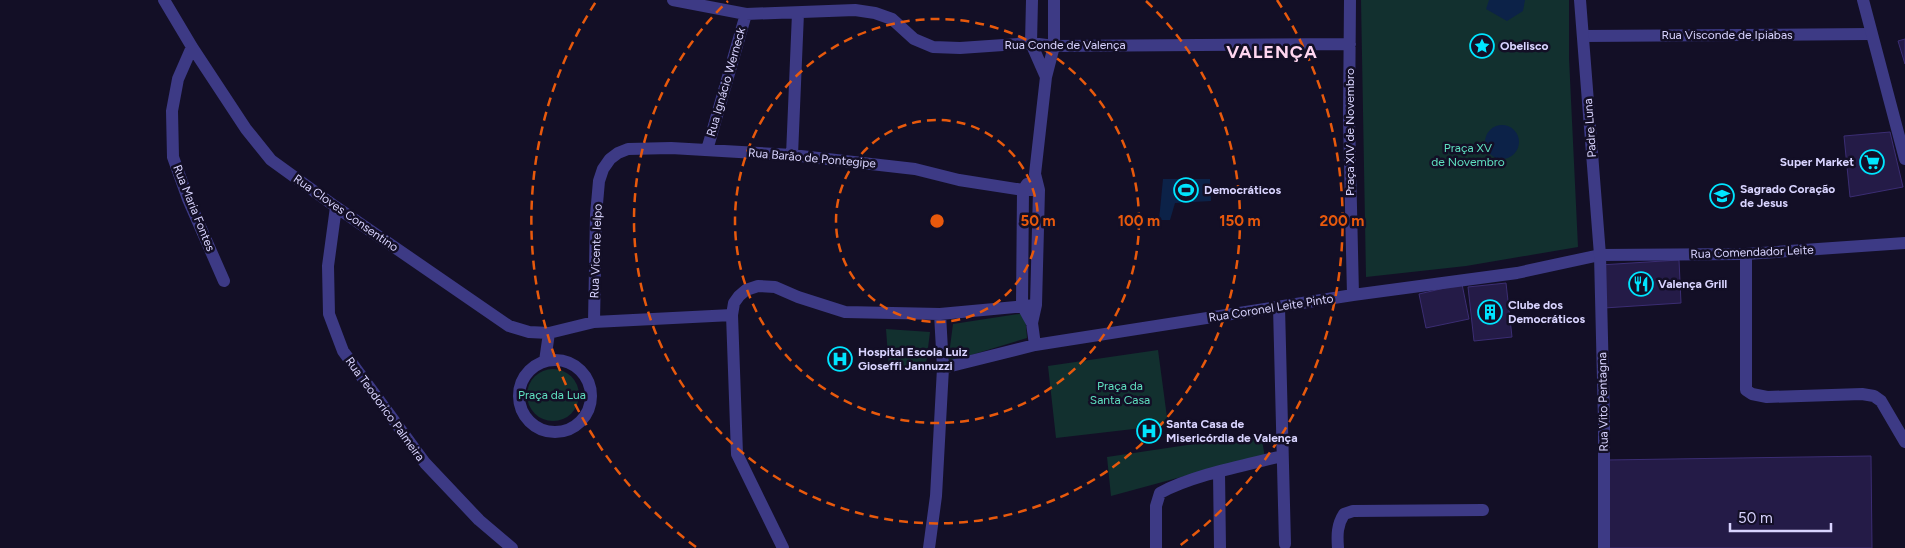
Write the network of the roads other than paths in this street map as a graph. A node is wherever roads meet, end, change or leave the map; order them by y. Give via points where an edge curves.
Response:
1 (164, 0) edge
2 (673, 0) edge
3 (1032, 0) edge
4 (1054, 0) edge
5 (1350, 0) edge
6 (1580, 0) edge
7 (1864, 0) edge
8 (798, 13) junction
9 (746, 14) junction
10 (1871, 34) junction
11 (1583, 36) junction
12 (1031, 43) junction
13 (1350, 44) junction
14 (1054, 46) junction
15 (192, 47) junction
16 (1046, 77) junction
17 (707, 150) junction
18 (792, 155) junction
19 (1905, 159) edge
20 (1035, 174) junction
21 (599, 180) joint
22 (1023, 190) junction
23 (1039, 190) junction
24 (336, 207) junction
25 (1905, 244) edge
26 (1746, 254) junction
27 (1600, 255) junction
28 (224, 281) dead end
29 (1353, 295) junction
30 (1022, 305) junction
31 (1036, 305) junction
32 (1279, 307) junction
33 (940, 314) junction
34 (732, 315) junction
35 (594, 322) junction
36 (1032, 323) junction
37 (549, 333) junction
38 (1035, 345) junction
39 (545, 361) junction
40 (943, 368) junction
41 (1905, 442) edge
42 (1282, 456) junction
43 (1219, 472) junction
44 (1483, 510) dead end
45 (1285, 544) dead end
46 (512, 548) edge
47 (783, 548) edge
48 (930, 548) edge
49 (1156, 548) edge
50 (1220, 548) edge
51 (1338, 548) edge
52 (1604, 548) edge

1 - 15 street, Rua Cloves Consentino
2 - 9 street, Rua Conde de Valença
3 - 12 street
4 - 14 street
5 - 13 street, Praça XIV de Novembro
6 - 11 street, Padre Luna
7 - 10 street
8 - 9 street, Rua Conde de Valença
8 - 12 street, Rua Conde de Valença via 855,10 875,13 892,19 914,39 933,47
8 - 18 street
9 - 17 street, Rua Ignácio Werneck
10 - 11 street, Rua Visconde de Ipiabas
10 - 19 street
11 - 27 street, Padre Luna
12 - 14 street, Rua Conde de Valença
12 - 16 street
13 - 14 street, Rua Conde de Valença
13 - 29 street, Praça XIV de Novembro
14 - 16 street
15 - 24 street, Rua Cloves Consentino via 246,129 271,160
15 - 28 street, Rua Maria Fontes via 178,79 172,111 173,157
16 - 20 street
17 - 18 street, Rua Barão de Pontegipe
17 - 21 street, Rua Barão de Pontegipe via 628,149 610,160
18 - 22 street, Rua Barão de Pontegipe via 915,170
20 - 22 street
20 - 23 street
21 - 35 street, Rua Vicente Ielpo
22 - 23 street, Rua Barão de Pontegipe
22 - 30 street
23 - 31 street
24 - 37 street, Rua Cloves Consentino via 509,326
24 - 46 street, Rua Teodorico Palmeira via 328,266 329,314 343,350 425,463 479,520
25 - 26 street, Rua Comendador Leite
26 - 27 street, Rua Comendador Leite
26 - 41 street via 1746,390 1767,397 1874,396
27 - 29 street, Rua Coronel Leite Pinto via 1517,273
27 - 52 street, Rua Vito Pentagna
29 - 32 street, Rua Coronel Leite Pinto
30 - 31 street
30 - 33 street
30 - 36 street
31 - 36 street
32 - 38 street, Rua Coronel Leite Pinto
32 - 42 street
33 - 34 street via 844,312 775,287 758,286 739,296
33 - 40 street
34 - 35 street, Rua Cloves Consentino
34 - 47 street via 737,454
35 - 37 street, Rua Cloves Consentino
36 - 38 street
37 - 39 street
38 - 40 street, Rua Coronel Leite Pinto
39 - 39 street via 556,360 573,365 586,377 590,388 591,400 585,417 572,429 560,433 536,428 520,410 518,398 522,380 534,366
40 - 48 street
42 - 43 street
42 - 45 street
43 - 49 street via 1160,493 1156,506
43 - 50 street
44 - 51 street via 1353,511 1344,514 1340,521

